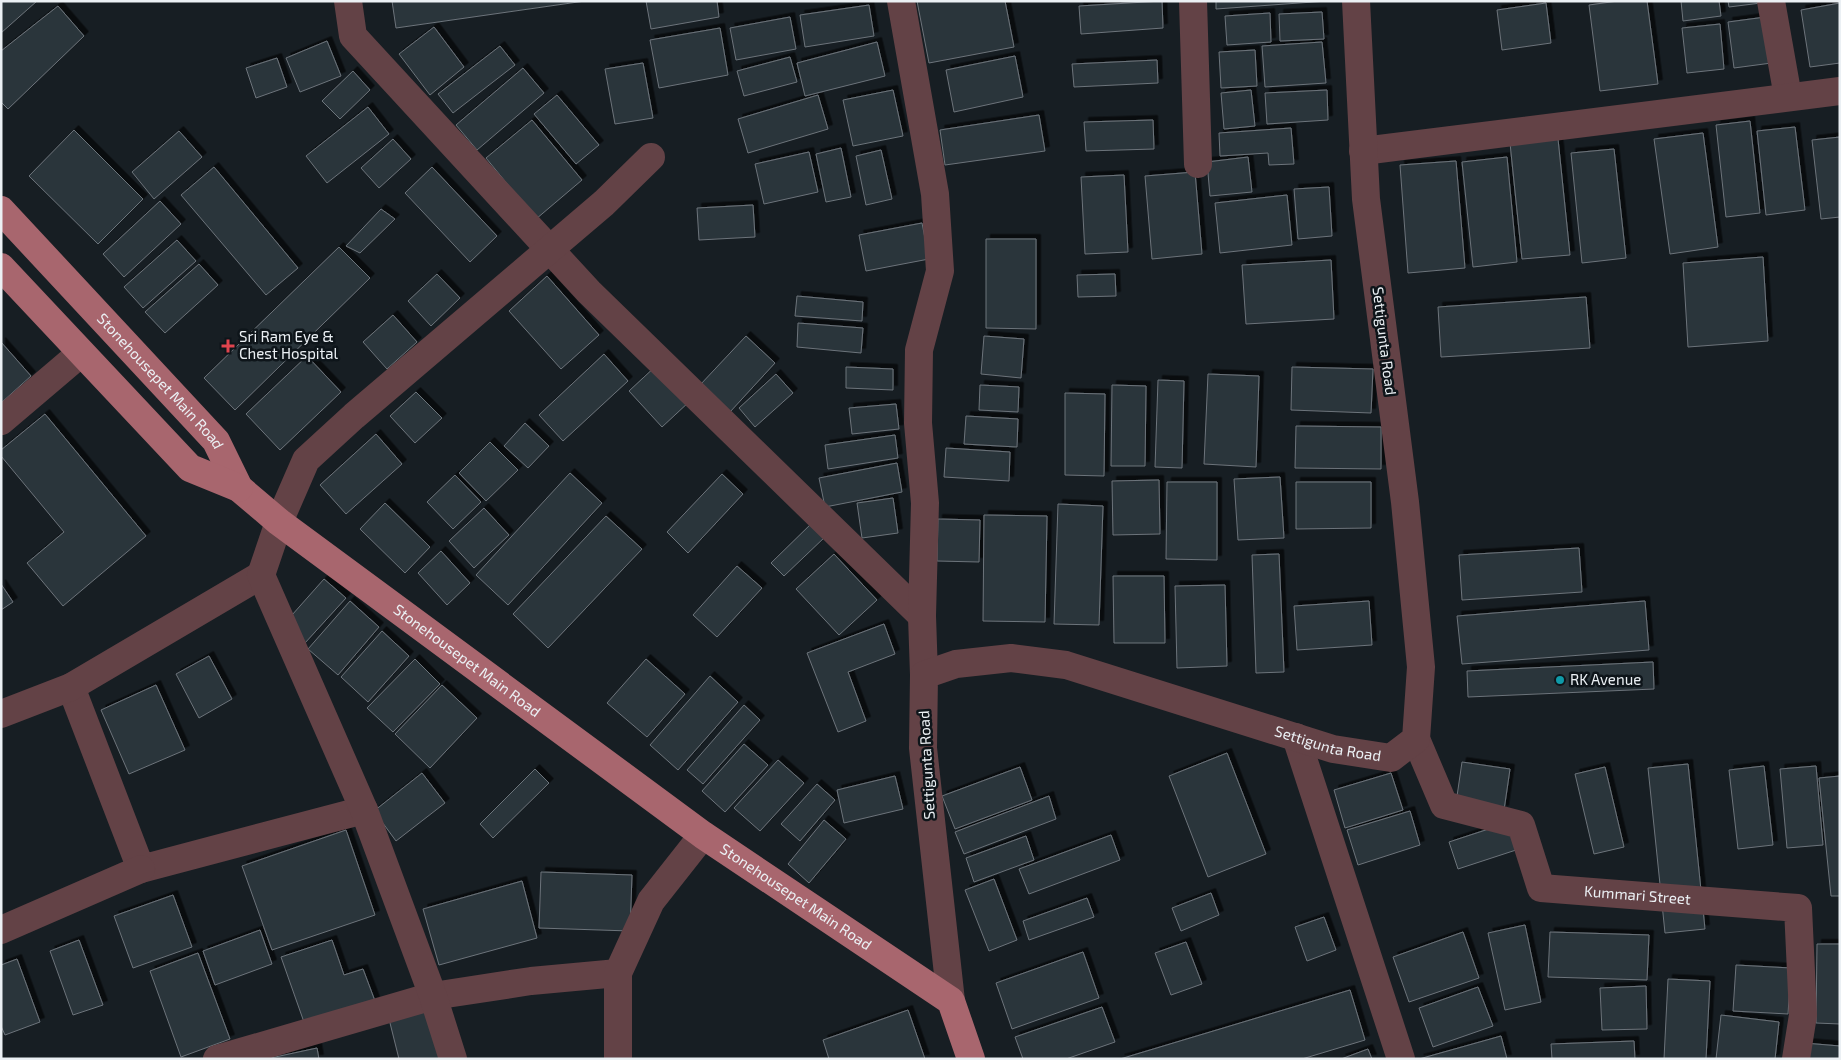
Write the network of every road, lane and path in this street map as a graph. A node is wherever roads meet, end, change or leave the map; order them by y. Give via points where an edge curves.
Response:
1 (348, 1) edge
2 (901, 1) edge
3 (1193, 1) edge
4 (1356, 1) edge
5 (1771, 1) edge
6 (1840, 90) edge
7 (1788, 97) junction
8 (1363, 151) junction
9 (651, 157) dead end
10 (1198, 164) dead end
11 (1, 210) edge
12 (550, 250) junction
13 (40, 251) junction
14 (6, 273) edge
15 (81, 353) junction
16 (1, 421) edge
17 (239, 488) junction
18 (279, 522) junction
19 (261, 575) junction
20 (922, 616) junction
21 (924, 675) junction
22 (71, 688) junction
23 (1, 714) edge
24 (1296, 737) junction
25 (1416, 738) junction
26 (364, 810) junction
27 (703, 835) junction
28 (141, 869) junction
29 (1, 930) edge
30 (618, 973) junction
31 (432, 996) junction
32 (951, 1000) junction
33 (228, 1057) edge
34 (453, 1059) edge
35 (618, 1059) edge
36 (971, 1059) edge
37 (1401, 1059) edge
38 (1796, 1059) edge

1 - 12 street via 353,36
2 - 20 street via 935,194 940,271 920,350 918,423 924,503
3 - 10 street
4 - 8 street, Settigunta Road
5 - 7 street
6 - 7 street
7 - 8 street
8 - 25 street, Settigunta Road via 1366,199 1405,502 1421,667
9 - 12 street
11 - 13 main road, Stonehousepet Main Road
12 - 18 street via 306,460
12 - 20 street
13 - 14 main road
13 - 17 main road, Stonehousepet Main Road via 216,441
14 - 15 main road
15 - 16 street
15 - 17 main road via 190,468
17 - 18 main road, Stonehousepet Main Road
18 - 19 street
18 - 27 main road, Stonehousepet Main Road
19 - 22 street
19 - 26 street
20 - 21 street
21 - 24 street, Settigunta Road via 956,664 1011,658 1066,665
21 - 32 street, Settigunta Road via 923,748
22 - 23 street
22 - 28 street
24 - 25 street, Settigunta Road via 1332,749 1391,758
24 - 37 street
25 - 38 street, Kummari Street via 1444,805 1521,825 1541,888 1798,908 1803,1015
26 - 28 street
26 - 31 street
27 - 30 street via 651,901
27 - 32 main road, Stonehousepet Main Road
28 - 29 street
30 - 31 street via 531,981
30 - 35 street
31 - 33 street
31 - 34 street
32 - 36 main road

